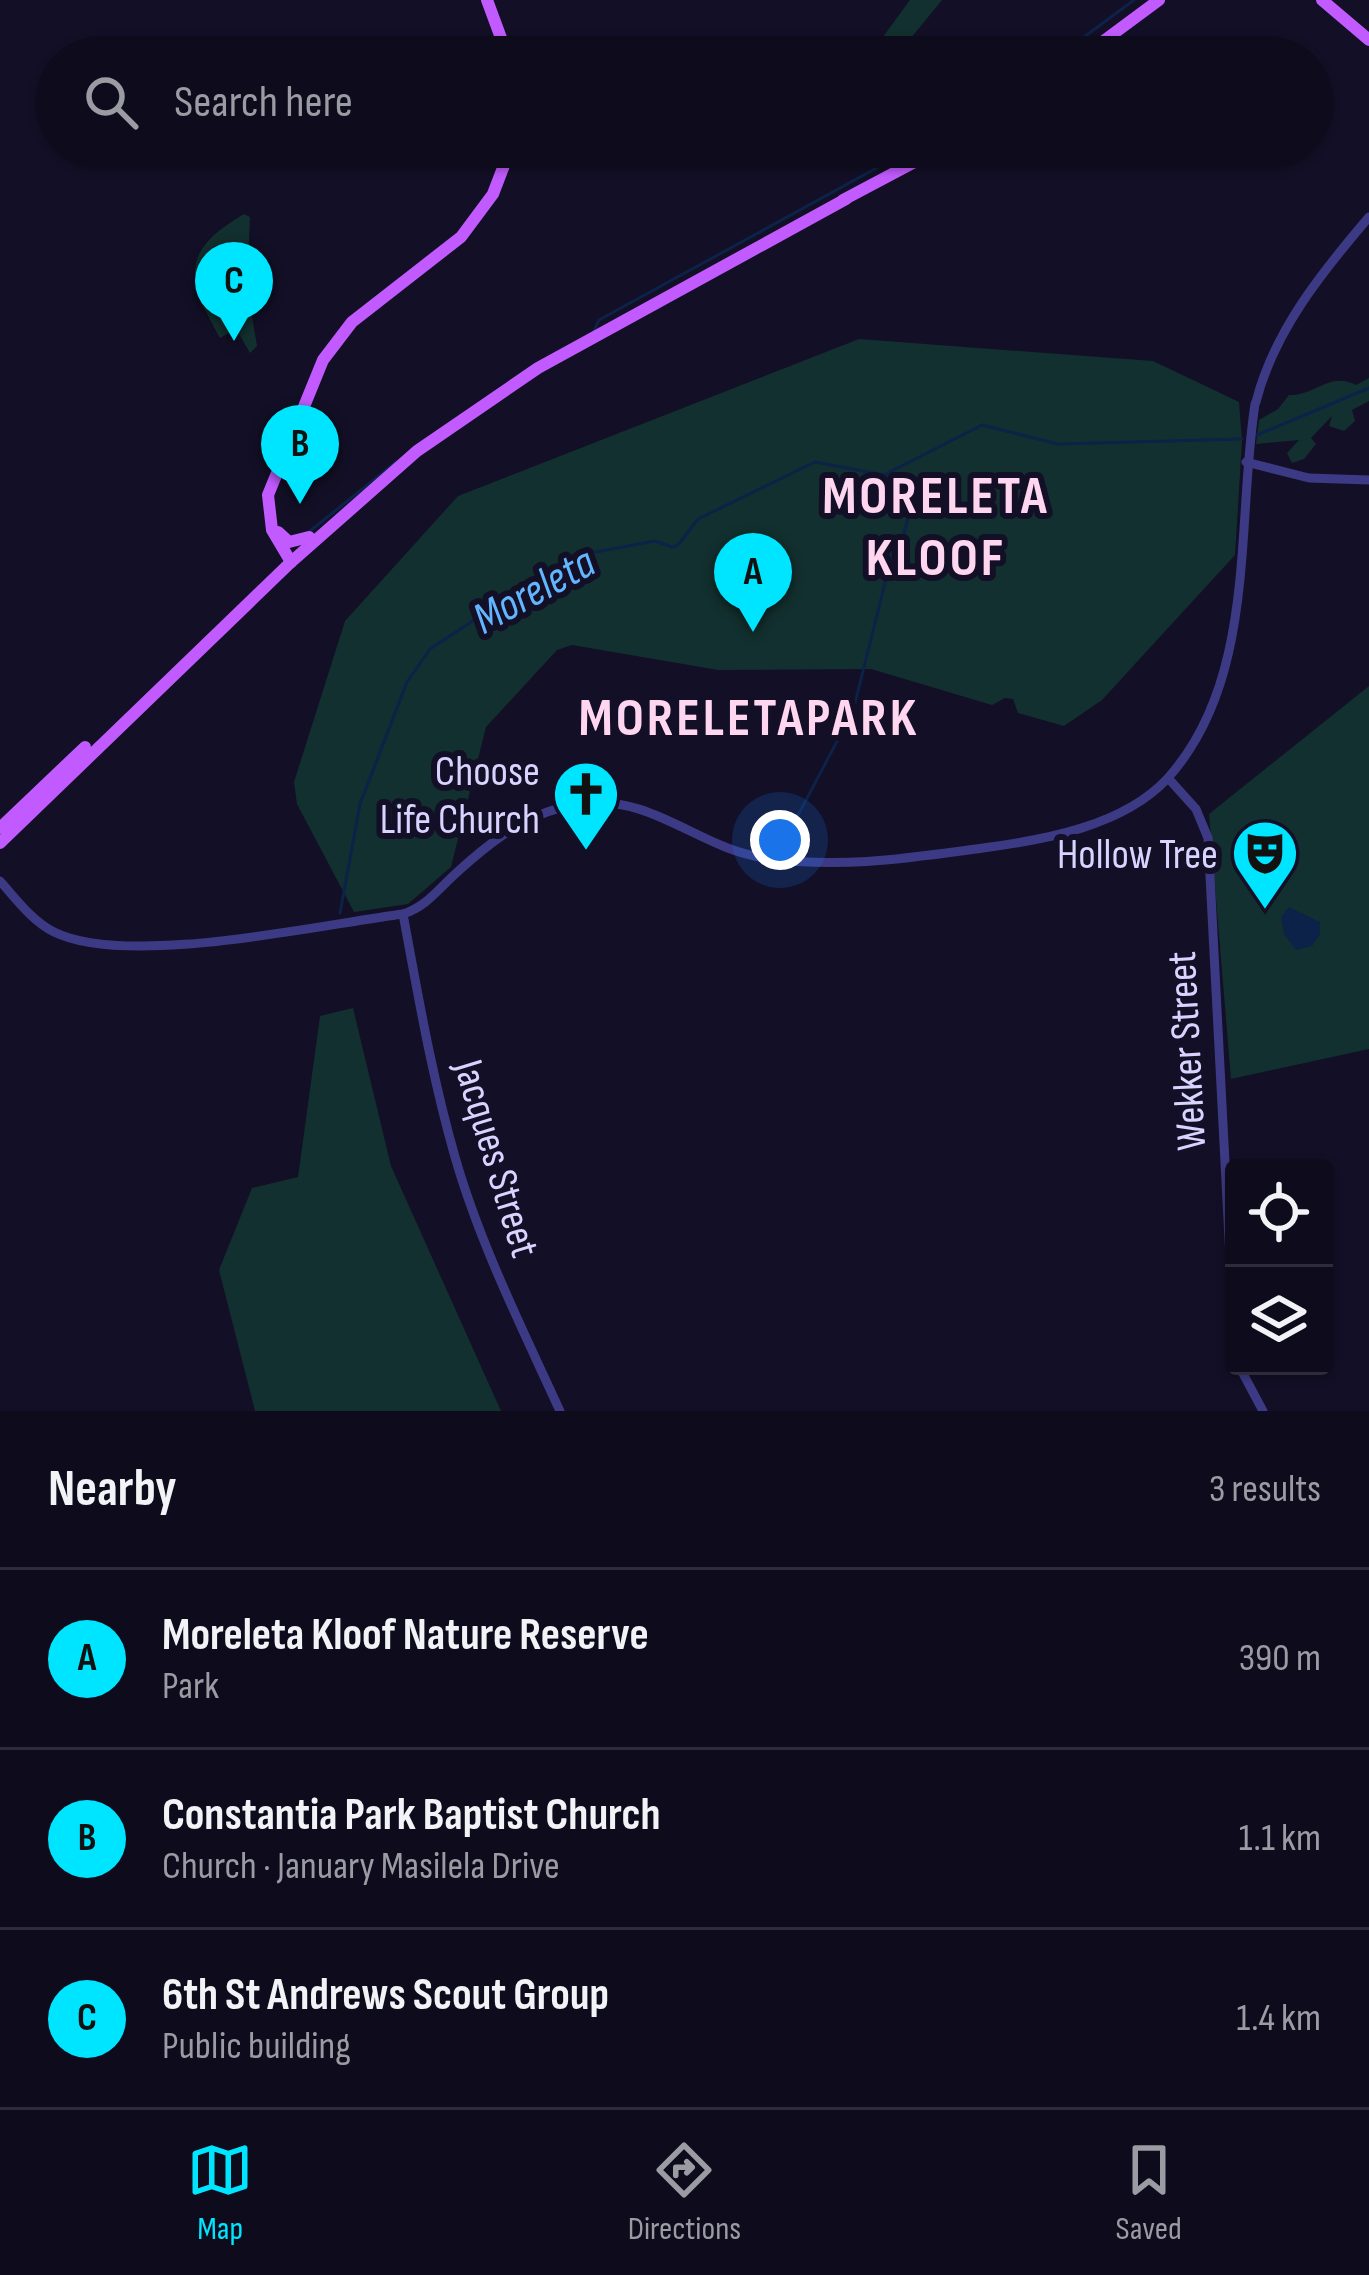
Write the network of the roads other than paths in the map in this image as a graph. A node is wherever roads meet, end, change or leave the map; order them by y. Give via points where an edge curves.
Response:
1 (488, 0) edge
2 (1159, 0) edge
3 (1322, 0) edge
4 (501, 36) edge
5 (1110, 36) edge
6 (1369, 40) edge
7 (502, 168) edge
8 (904, 168) edge
9 (846, 199) junction
10 (1369, 217) edge
11 (680, 290) junction
12 (1247, 462) junction
13 (274, 477) junction
14 (1369, 480) edge
15 (375, 484) junction
16 (274, 526) junction
17 (309, 537) junction
18 (291, 559) junction
19 (1168, 778) junction
20 (601, 802) junction
21 (627, 805) junction
22 (1, 827) edge
23 (0, 843) edge
24 (0, 877) edge
25 (404, 914) junction
26 (1230, 1267) edge
27 (1243, 1375) edge
28 (560, 1411) edge
29 (1263, 1411) edge

1 - 4 main road
2 - 5 main road
3 - 6 main road
7 - 13 main road via 494,192 452,246 340,335
8 - 9 main road
9 - 11 main road
9 - 11 main road via 800,233
10 - 12 street via 1299,307 1255,400
11 - 15 main road via 506,389
12 - 14 street via 1309,478
12 - 19 street via 1223,669 1202,726
13 - 16 main road
13 - 18 main road via 268,514
15 - 17 main road
15 - 18 main road
16 - 17 main road via 290,542
16 - 18 main road
17 - 18 main road
18 - 22 main road
18 - 23 main road
19 - 21 street via 1071,832 848,865 751,855
19 - 26 street, Wekker Street via 1196,809 1208,838
20 - 21 street
20 - 21 street via 610,814
20 - 25 street via 514,826
24 - 25 street via 40,917 79,938 115,944
25 - 28 street, Jacques Street via 458,1168
27 - 29 street

